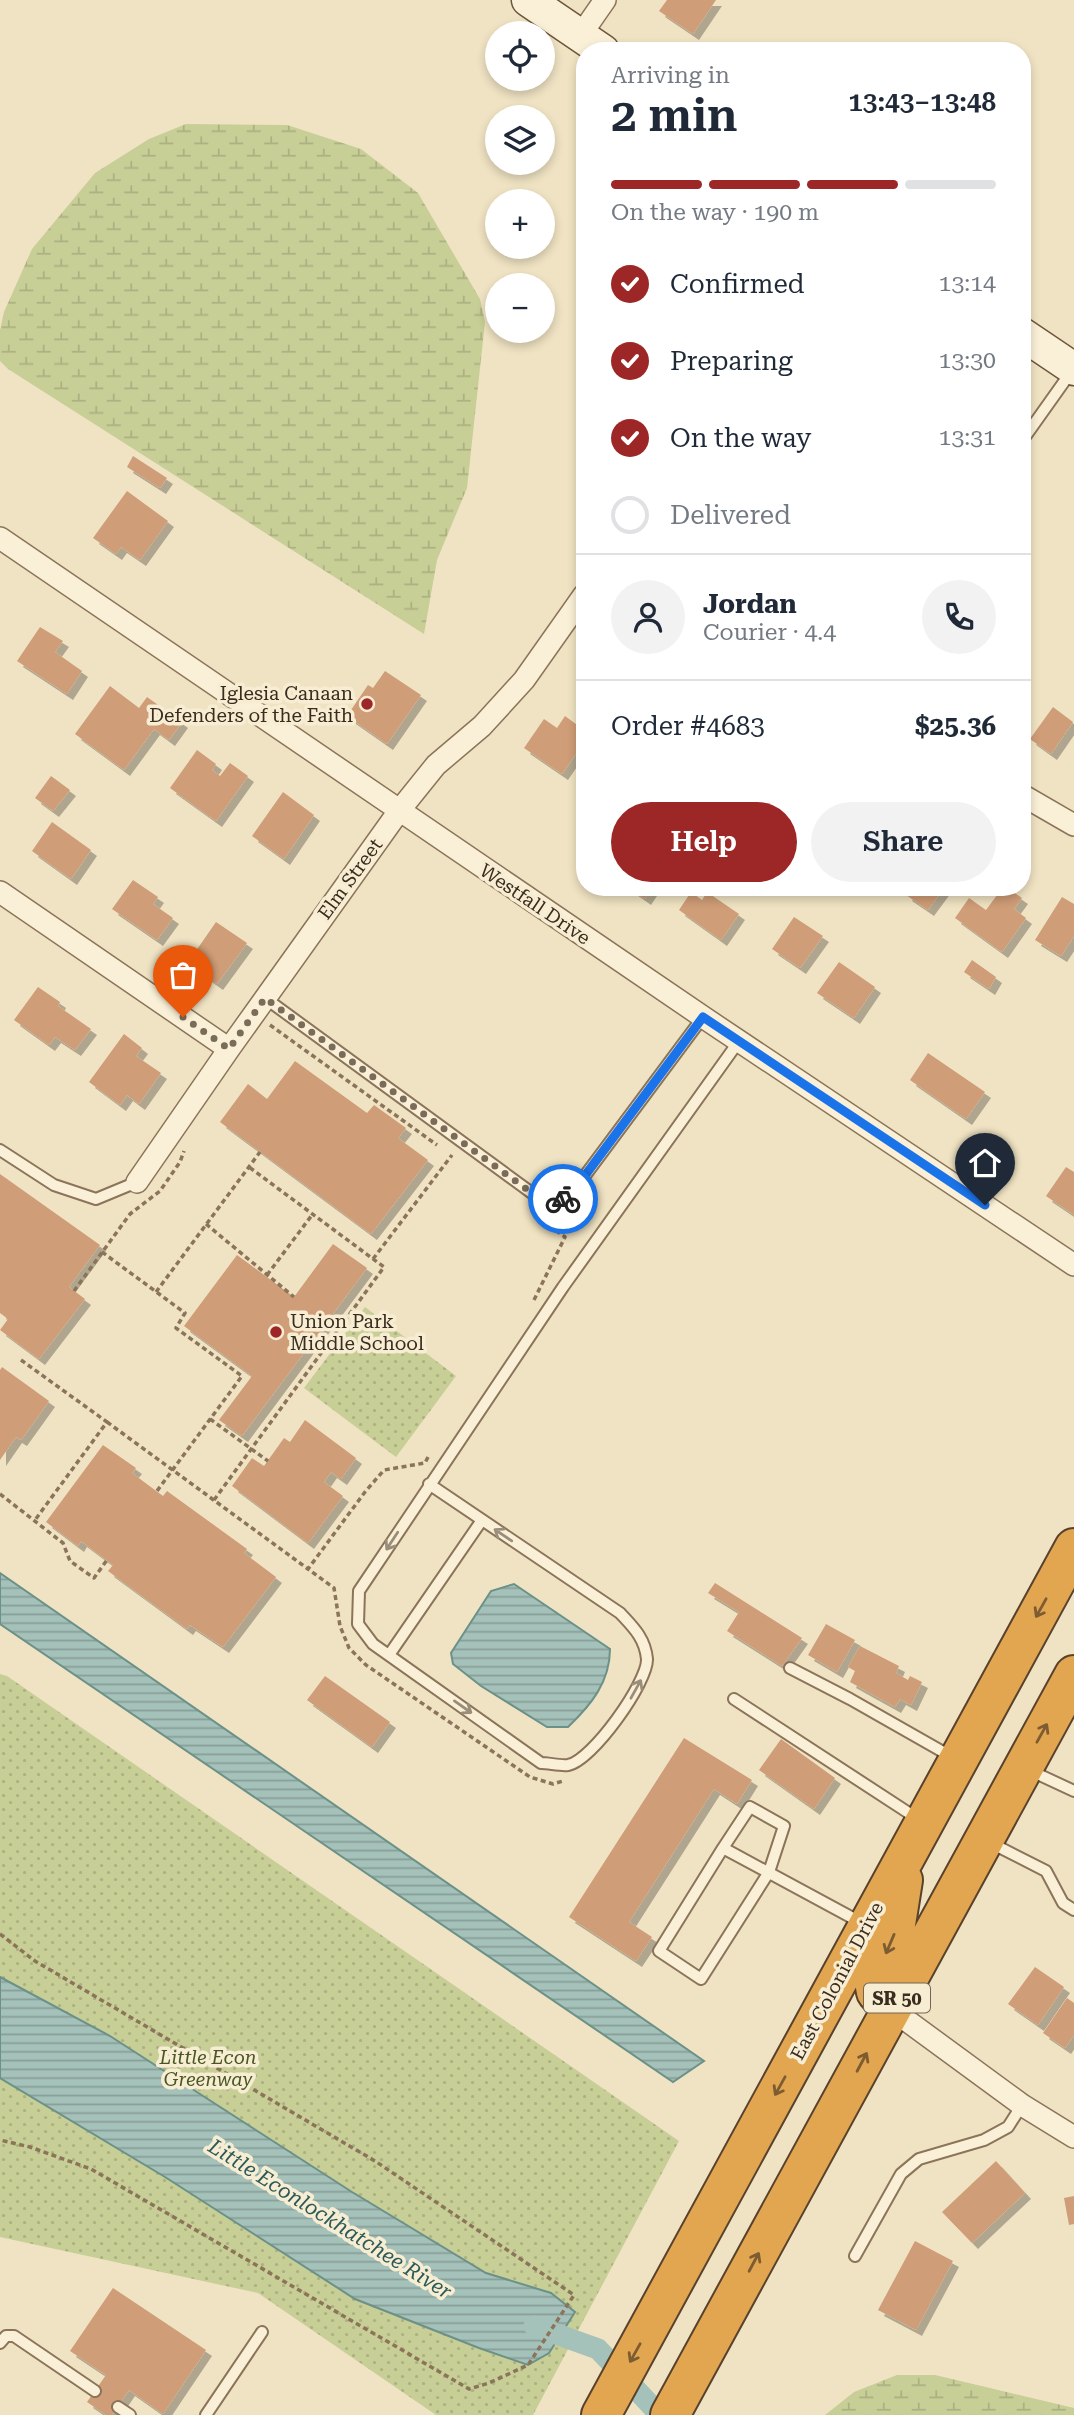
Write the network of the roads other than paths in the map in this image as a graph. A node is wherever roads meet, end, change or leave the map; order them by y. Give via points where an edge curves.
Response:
1 (528, 0) edge
2 (605, 0) edge
3 (591, 42) edge
4 (592, 42) edge
5 (1031, 340) edge
6 (1074, 369) edge
7 (1031, 429) edge
8 (0, 538) edge
9 (576, 606) edge
10 (1031, 799) edge
11 (399, 811) junction
12 (1074, 825) edge
13 (0, 892) edge
14 (265, 998) junction
15 (703, 1017) junction
16 (739, 1041) junction
17 (229, 1049) junction
18 (0, 1150) edge
19 (137, 1182) joint
20 (1074, 1265) edge
21 (429, 1484) junction
22 (482, 1520) junction
23 (1074, 1548) edge
24 (389, 1656) junction
25 (790, 1668) dead end
26 (1074, 1675) edge
27 (734, 1699) dead end
28 (957, 1760) junction
29 (1023, 1767) junction
30 (1074, 1791) edge
31 (915, 1838) junction
32 (984, 1839) junction
33 (723, 1848) junction
34 (769, 1872) junction
35 (1074, 1910) edge
36 (867, 1926) junction
37 (891, 2008) junction
38 (1022, 2105) junction
39 (1074, 2137) edge
40 (855, 2256) dead end
41 (262, 2332) dead end
42 (0, 2343) edge
43 (95, 2391) dead end
44 (118, 2407) dead end
45 (130, 2415) edge
46 (206, 2415) edge
47 (601, 2415) edge
48 (670, 2415) edge

1 - 3 main road
2 - 4 street
5 - 6 main road
6 - 7 lane
8 - 11 street, Westfall Drive
9 - 11 street, Elm Street via 524,680 482,726 436,765
10 - 12 street
11 - 14 street, Elm Street
11 - 15 street, Westfall Drive
13 - 17 street
14 - 15 lane via 551,1207 572,1193
14 - 17 street, Elm Street
15 - 16 street, Westfall Drive
16 - 20 street, Westfall Drive
16 - 21 lane via 596,1239
17 - 19 street, Elm Street
18 - 19 lane via 54,1185 96,1199
21 - 22 lane
21 -> 24 lane via 359,1591 358,1623
22 - 24 lane
24 -> 22 lane via 541,1763 570,1765 592,1751 639,1687 647,1660 641,1636 620,1613
23 -> 28 highway, East Colonial Drive / SR 50
25 - 28 lane
29 -> 26 highway, SR 50
27 - 31 lane
28 - 31 highway, East Colonial Drive / SR 50
29 - 30 lane
29 - 32 highway, SR 50
31 - 36 highway, East Colonial Drive / SR 50
31 -> 37 highway via 894,1937 874,1981 876,1992
32 - 35 lane via 1046,1871 1063,1903
32 - 37 highway, SR 50
33 - 34 lane
33 - 34 lane via 750,1807 784,1826
33 - 34 lane via 659,1951 701,1979
34 - 36 lane
36 -> 47 highway, East Colonial Drive / SR 50
37 - 38 street
48 -> 37 highway, SR 50
38 - 39 street
38 - 40 lane via 1008,2127 984,2140 919,2159 901,2174
41 - 46 lane
42 - 43 lane via 6,2336 14,2336
44 - 45 lane

